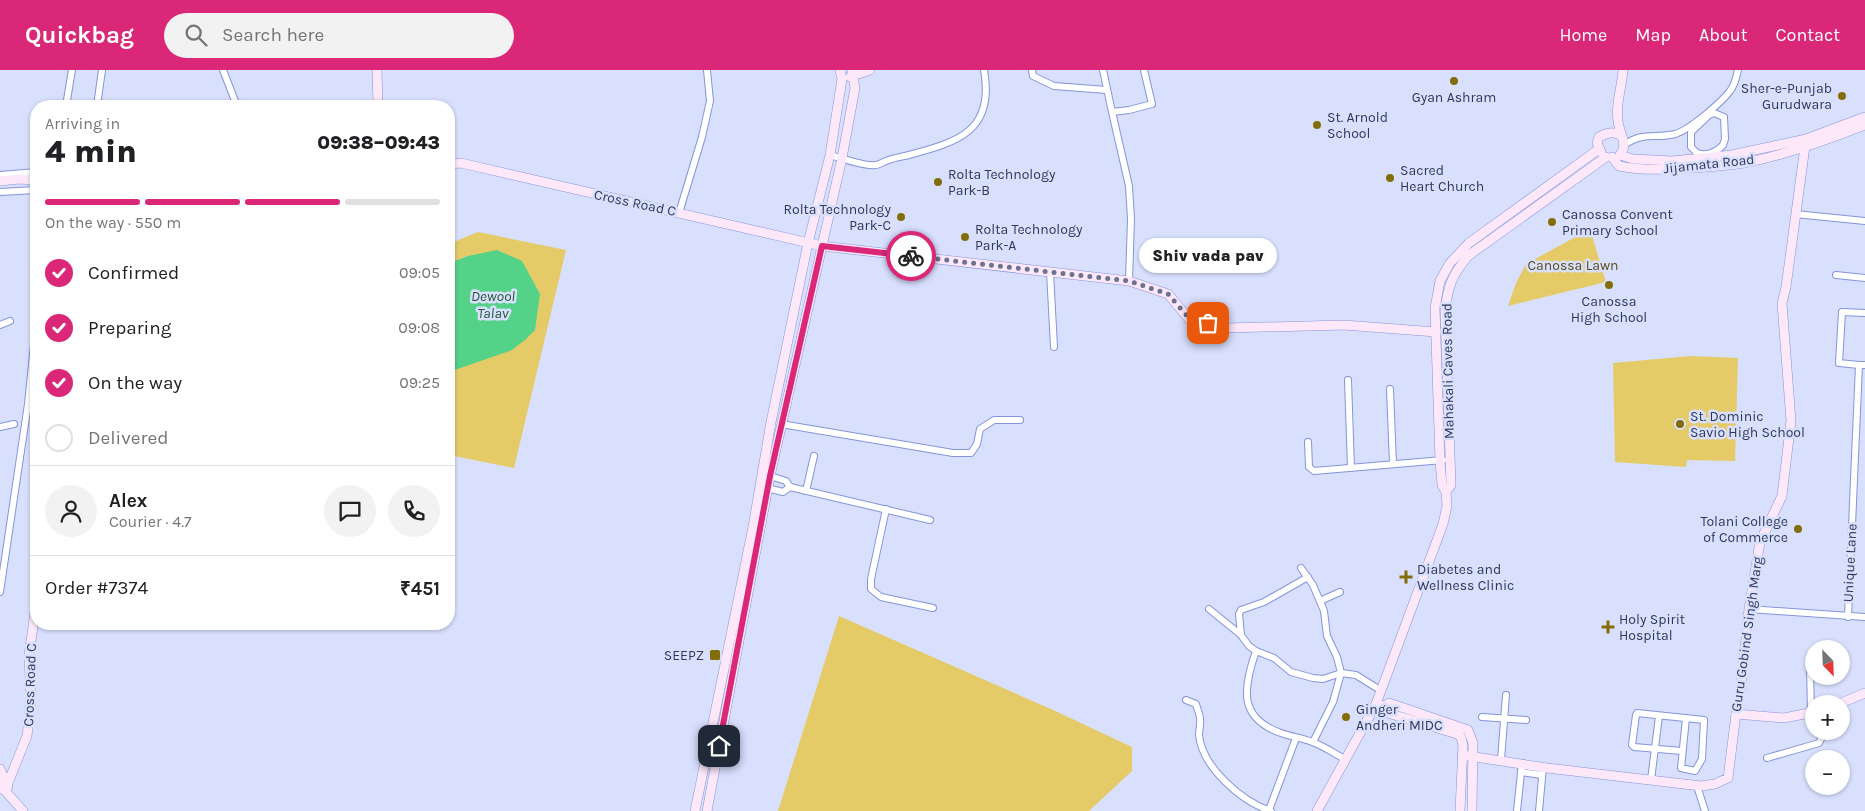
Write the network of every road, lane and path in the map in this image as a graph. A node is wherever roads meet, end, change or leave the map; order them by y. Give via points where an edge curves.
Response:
1 (72, 70) edge
2 (102, 70) edge
3 (223, 70) edge
4 (377, 70) edge
5 (707, 70) edge
6 (870, 70) edge
7 (984, 70) edge
8 (1032, 70) edge
9 (1103, 70) edge
10 (1144, 70) edge
11 (1624, 70) edge
12 (1738, 70) edge
13 (853, 73) edge
14 (841, 74) edge
15 (1107, 90) junction
16 (67, 100) edge
17 (98, 100) edge
18 (235, 100) edge
19 (378, 100) edge
20 (1112, 112) junction
21 (1616, 114) junction
22 (1865, 117) edge
23 (1865, 125) edge
24 (1691, 128) junction
25 (1603, 135) junction
26 (1620, 135) junction
27 (1806, 143) junction
28 (1624, 145) junction
29 (1598, 149) junction
30 (830, 155) junction
31 (1612, 156) junction
32 (1706, 156) junction
33 (842, 158) junction
34 (455, 163) edge
35 (30, 172) edge
36 (0, 175) edge
37 (30, 180) edge
38 (0, 181) edge
39 (30, 190) edge
40 (0, 192) edge
41 (680, 213) junction
42 (1795, 214) junction
43 (1865, 221) edge
44 (808, 243) junction
45 (822, 246) junction
46 (1050, 272) junction
47 (1836, 275) dead end
48 (1865, 278) edge
49 (1129, 281) junction
50 (1865, 313) edge
51 (10, 321) dead end
52 (0, 325) edge
53 (1436, 332) junction
54 (1054, 347) dead end
55 (1862, 365) edge
56 (1348, 380) dead end
57 (30, 384) edge
58 (1390, 389) dead end
59 (1020, 420) dead end
60 (14, 424) dead end
61 (781, 424) junction
62 (0, 427) edge
63 (1308, 442) dead end
64 (814, 456) dead end
65 (1445, 460) junction
66 (1393, 464) junction
67 (1351, 468) junction
68 (770, 476) junction
69 (790, 487) junction
70 (767, 488) junction
71 (806, 491) junction
72 (886, 509) junction
73 (930, 520) dead end
74 (1302, 568) dead end
75 (1308, 577) junction
76 (0, 592) edge
77 (1340, 592) dead end
78 (1320, 601) junction
79 (933, 608) dead end
80 (1209, 609) dead end
81 (1749, 609) junction
82 (1848, 616) junction
83 (1865, 617) edge
84 (32, 630) edge
85 (1241, 635) junction
86 (1256, 651) junction
87 (1341, 673) junction
88 (1380, 690) junction
89 (1865, 693) edge
90 (1506, 695) dead end
91 (1850, 699) edge
92 (1186, 700) dead end
93 (1380, 705) junction
94 (1736, 714) junction
95 (1805, 714) edge
96 (1659, 716) junction
97 (1482, 717) dead end
98 (1504, 718) junction
99 (1686, 718) junction
100 (1526, 720) dead end
101 (1296, 738) junction
102 (1820, 740) edge
103 (1313, 742) junction
104 (1655, 749) junction
105 (1682, 751) junction
106 (1462, 755) junction
107 (1473, 756) junction
108 (1767, 758) dead end
109 (1345, 759) junction
110 (1501, 760) junction
111 (1521, 768) junction
112 (1, 771) edge
113 (1543, 771) junction
114 (1651, 780) junction
115 (3, 786) edge
116 (1697, 786) junction
117 (700, 790) junction
118 (711, 792) junction
119 (23, 811) edge
120 (695, 811) edge
121 (707, 811) edge
122 (1270, 811) edge
123 (1317, 811) edge
124 (1460, 811) edge
125 (1472, 811) edge
126 (1517, 811) edge
127 (1539, 811) edge
128 (1705, 811) edge

1 - 16 street
2 - 17 street
3 - 18 street
4 - 19 main road
5 - 41 street via 710,101
6 - 13 main road
7 - 33 street via 983,112 974,126 960,138 940,147 875,165
8 - 15 street via 1033,76 1054,86
9 - 15 street
10 - 20 street via 1152,104
11 - 21 main road
12 - 24 street via 1730,92
13 - 14 main road
13 - 33 main road via 855,88
14 - 30 main road
15 - 20 street
20 - 49 street via 1129,186
21 - 25 main road
21 - 26 main road
22 - 27 main road, Jijamata Road
23 - 27 main road, Jijamata Road
24 - 28 street via 1678,133 1634,138
24 - 32 street via 1691,147 1696,153
24 - 32 street via 1709,114 1718,113 1724,117 1723,146
25 - 26 main road via 1615,132
25 - 29 main road via 1597,143
26 - 28 main road
27 - 31 main road, Jijamata Road via 1748,162 1667,169 1619,166
27 - 32 main road, Jijamata Road
27 - 42 main road, Guru Gobind Singh Marg
28 - 31 main road via 1623,151
29 - 31 main road
29 - 53 main road, Mahakali Caves Road via 1458,253 1440,281 1435,308
30 - 33 street
30 - 44 main road
31 - 32 main road, Jijamata Road via 1672,161
31 - 65 main road, Mahakali Caves Road via 1468,256 1452,277 1445,311
33 - 45 main road
34 - 41 main road, Cross Road C
35 - 36 street
37 - 38 main road
39 - 40 street
41 - 44 main road, Cross Road C
42 - 43 street
42 - 81 main road, Guru Gobind Singh Marg via 1782,303 1792,421 1782,496 1760,542
44 - 45 main road, Cross Road C
44 - 117 main road
45 - 46 main road, Cross Road C
45 - 61 main road
46 - 49 main road, Cross Road C
46 - 54 street
47 - 48 street
49 - 53 main road, Cross Road C via 1168,294 1189,318 1227,328 1344,325
50 - 55 street via 1842,312 1839,364
51 - 52 street
53 - 65 main road, Mahakali Caves Road
55 - 82 street, Unique Lane
56 - 67 street
57 - 76 street
58 - 66 street
59 - 61 street via 994,420 980,429 971,453 953,453
60 - 62 street
61 - 68 main road
63 - 67 street via 1311,470
64 - 71 street
65 - 66 street
65 - 88 main road, Mahakali Caves Road via 1451,485 1446,492 1447,506 1441,534
66 - 67 street
68 - 69 street via 786,481
68 - 70 main road
69 - 70 street via 782,492
69 - 71 street
70 - 118 main road
71 - 72 street
72 - 73 street
72 - 79 street via 871,589 881,597
74 - 75 street
75 - 78 street
75 - 85 street via 1264,602 1241,610
77 - 78 street
78 - 87 street via 1327,636
80 - 85 street
81 - 82 street
81 - 94 main road, Guru Gobind Singh Marg
82 - 83 street
84 - 115 main road, Cross Road C via 27,736
85 - 86 street
86 - 87 street via 1274,658 1291,672 1313,678
86 - 101 street via 1246,702 1253,716 1264,726
87 - 88 street via 1356,675
87 - 103 street via 1333,702
88 - 93 main road, Mahakali Caves Road
89 - 91 main road
90 - 98 street
92 - 122 street via 1196,704 1200,718 1199,735 1219,777 1258,807
93 - 106 main road via 1388,713 1457,734 1463,745
93 - 107 main road via 1389,703 1468,730
93 - 109 main road, Mahakali Caves Road
94 - 95 main road via 1784,718
94 - 116 main road, Guru Gobind Singh Marg via 1728,778 1715,784
96 - 99 street
96 - 104 street
96 - 104 street via 1636,715 1632,746
97 - 98 street
98 - 100 street
98 - 110 street
99 - 105 street
99 - 105 street via 1705,722 1702,759 1695,771 1681,769
101 - 103 street
101 - 122 street
102 - 108 street
103 - 109 street
104 - 105 street
104 - 114 street
106 - 107 main road, Guru Gobind Singh Marg
106 - 124 main road
107 - 110 main road, Guru Gobind Singh Marg
107 - 125 main road
109 - 123 main road, Mahakali Caves Road
110 - 111 main road, Guru Gobind Singh Marg
111 - 113 main road, Guru Gobind Singh Marg
111 - 126 street
112 - 115 main road
113 - 114 main road, Guru Gobind Singh Marg
113 - 127 street
114 - 116 main road, Guru Gobind Singh Marg
115 - 119 main road
116 - 128 street
117 - 118 main road
117 - 120 main road
118 - 121 main road

